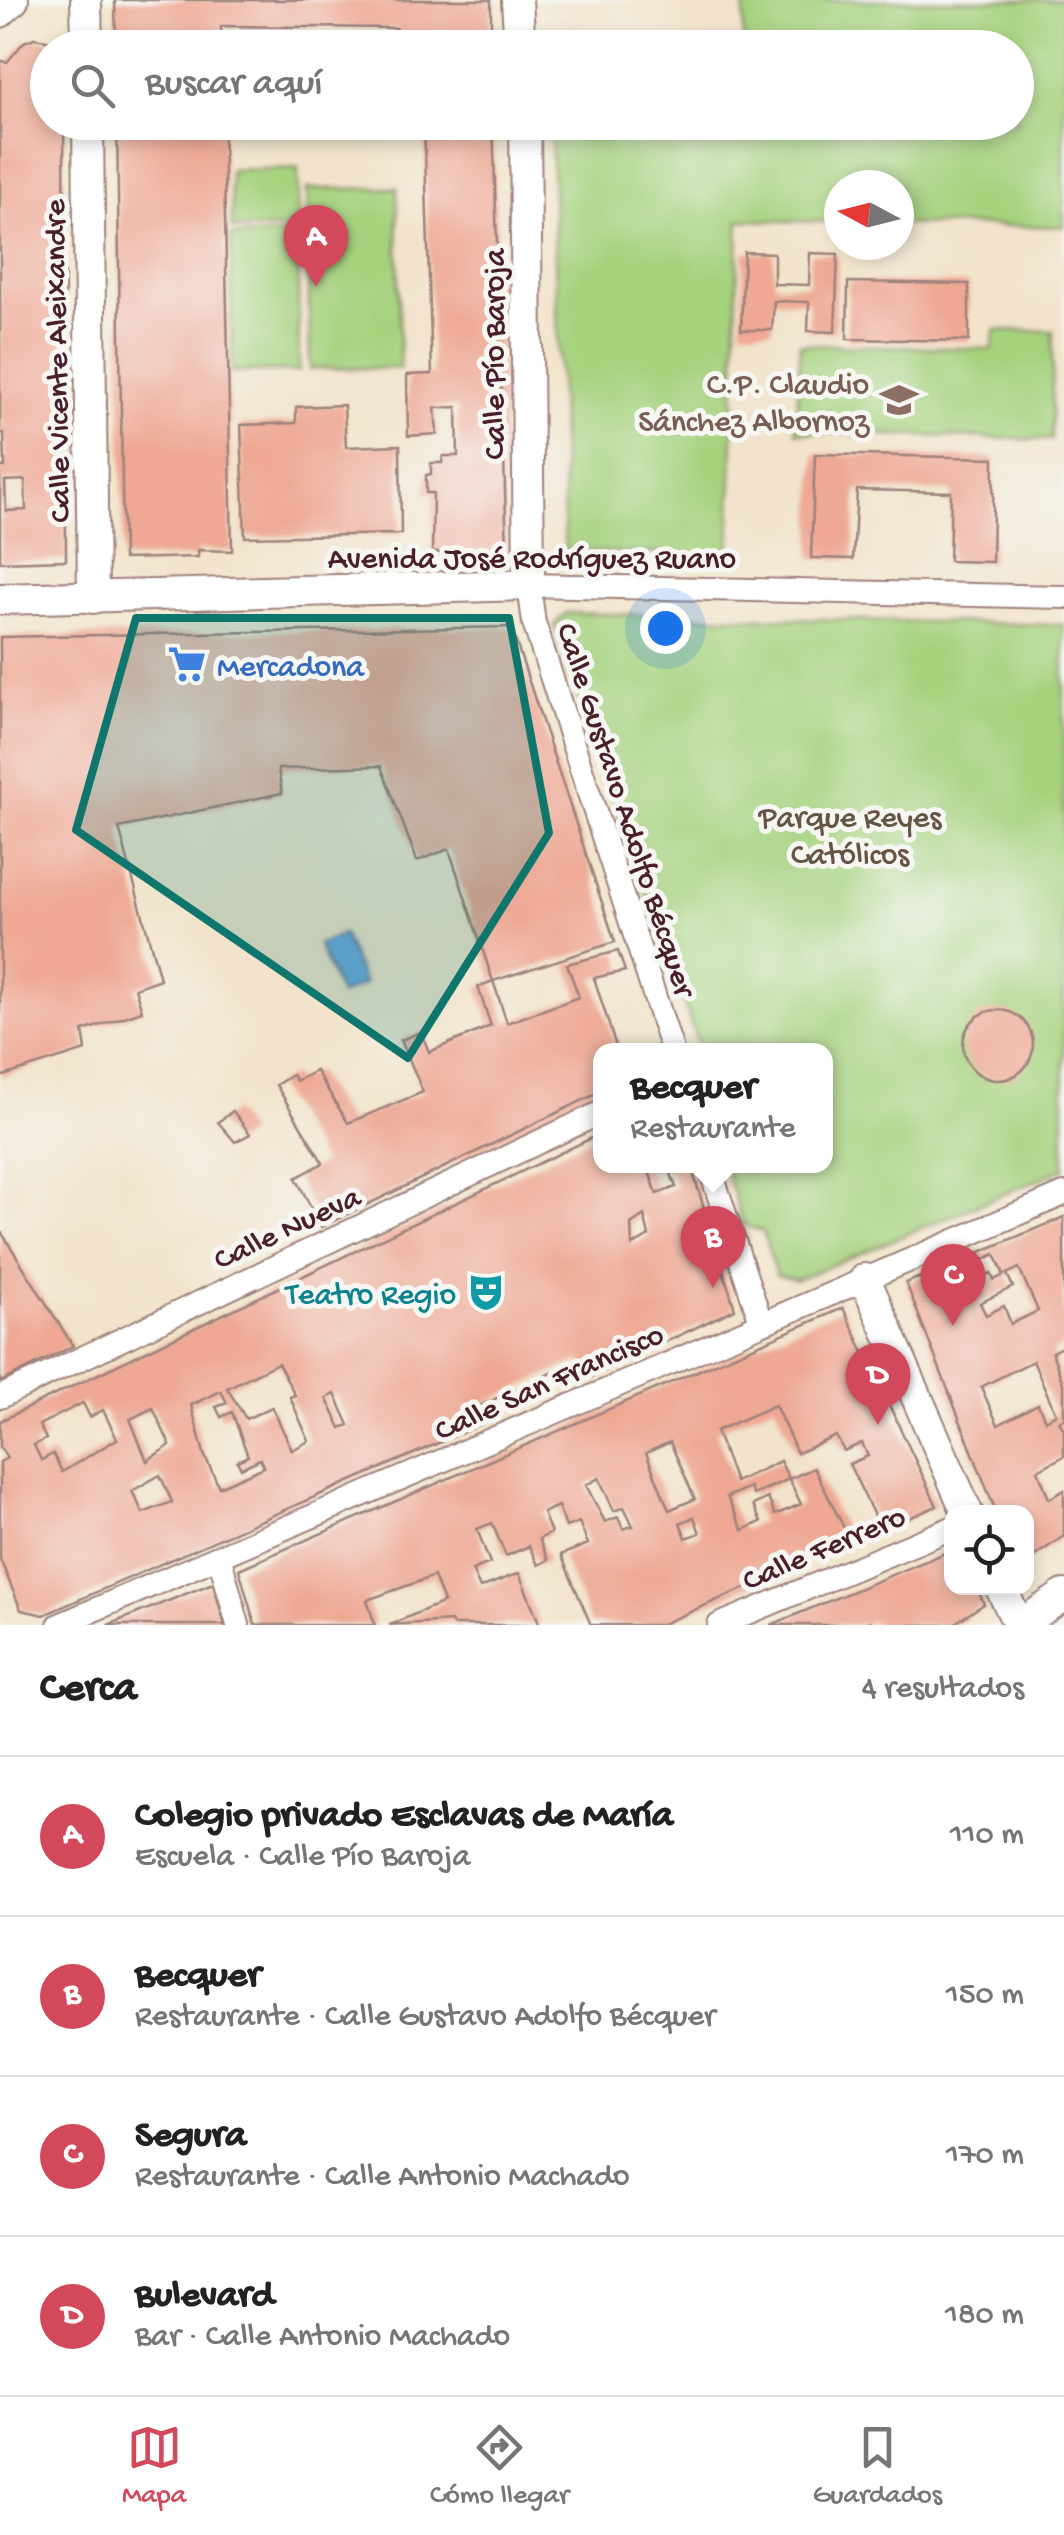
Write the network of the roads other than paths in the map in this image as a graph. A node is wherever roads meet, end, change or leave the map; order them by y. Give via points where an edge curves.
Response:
1 (14, 0) edge
2 (86, 0) edge
3 (517, 0) edge
4 (0, 12) edge
5 (87, 30) edge
6 (519, 30) edge
7 (88, 140) edge
8 (525, 140) edge
9 (529, 586) junction
10 (1064, 597) edge
11 (93, 598) junction
12 (0, 600) edge
13 (670, 1043) edge
14 (593, 1116) edge
15 (712, 1173) edge
16 (1064, 1194) edge
17 (865, 1279) junction
18 (761, 1322) junction
19 (0, 1397) edge
20 (964, 1505) edge
21 (944, 1531) edge
22 (220, 1558) junction
23 (1064, 1594) edge
24 (1005, 1595) edge
25 (59, 1625) edge
26 (238, 1625) edge
27 (719, 1625) edge
28 (1020, 1625) edge

1 - 4 street
2 - 5 street
3 - 6 street
7 - 11 street, Calle Vicente Aleixandre
8 - 9 street, Calle Pío Baroja
9 - 10 street, Avenida José Rodríguez Ruano
9 - 11 street, Avenida José Rodríguez Ruano
9 - 13 street, Calle Gustavo Adolfo Bécquer via 534,623
11 - 12 street, Avenida José Rodríguez Ruano
14 - 19 street, Calle Nueva
15 - 18 street
16 - 17 street, Calle San Francisco
17 - 18 street, Calle San Francisco
17 - 20 street
18 - 22 street, Calle San Francisco
21 - 27 street, Calle Ferrero
22 - 25 street, Calle San Francisco
22 - 26 street
23 - 28 street
24 - 28 street

